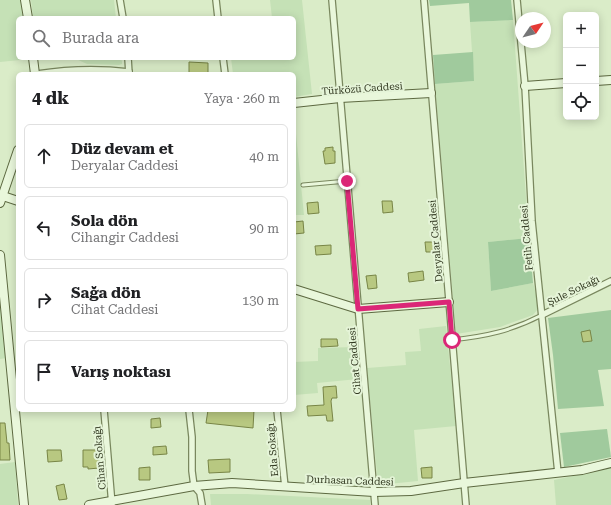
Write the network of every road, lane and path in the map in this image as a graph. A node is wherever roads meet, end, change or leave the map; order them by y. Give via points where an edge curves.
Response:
1 (25, 0) edge
2 (120, 0) edge
3 (216, 0) edge
4 (332, 0) edge
5 (424, 0) edge
6 (517, 0) edge
7 (28, 16) edge
8 (122, 16) edge
9 (218, 16) edge
10 (33, 60) edge
11 (128, 60) edge
12 (223, 60) edge
13 (36, 72) edge
14 (53, 72) edge
15 (123, 72) edge
16 (129, 72) edge
17 (225, 72) edge
18 (611, 80) edge
19 (599, 81) edge
20 (563, 83) edge
21 (525, 86) junction
22 (432, 93) junction
23 (340, 98) junction
24 (296, 103) edge
25 (16, 156) edge
26 (347, 181) junction
27 (303, 185) dead end
28 (1, 198) edge
29 (16, 201) edge
30 (0, 255) edge
31 (611, 281) edge
32 (296, 290) edge
33 (449, 302) junction
34 (358, 309) junction
35 (542, 314) junction
36 (452, 340) junction
37 (16, 395) edge
38 (17, 412) edge
39 (104, 412) edge
40 (189, 412) edge
41 (278, 412) edge
42 (611, 463) edge
43 (558, 473) junction
44 (464, 483) junction
45 (194, 486) junction
46 (285, 487) junction
47 (374, 492) junction
48 (112, 503) edge
49 (24, 505) edge
50 (89, 505) edge
51 (202, 505) edge
52 (375, 505) edge
53 (466, 505) edge

1 - 7 street
2 - 8 street
3 - 9 street
4 - 23 street, Cihat Caddesi
5 - 22 street, Deryalar Caddesi
6 - 21 street, Fetih Caddesi
10 - 13 street
11 - 16 street
12 - 17 street
14 - 15 street via 86,68
18 - 19 street
20 - 21 street
21 - 35 street, Fetih Caddesi via 532,221
22 - 23 street, Türközü Caddesi
22 - 33 street, Deryalar Caddesi
23 - 24 street, Türközü Caddesi
23 - 26 street, Cihat Caddesi
25 - 28 street
26 - 27 lane
26 - 34 street, Cihat Caddesi
28 - 29 street
30 - 37 street
31 - 35 street, Şule Sokağı
32 - 34 street
33 - 34 street
33 - 36 street, Deryalar Caddesi
34 - 47 street, Cihat Caddesi
35 - 36 lane via 504,331
35 - 43 street, Fetih Caddesi
36 - 44 street, Deryalar Caddesi
38 - 49 street
39 - 48 street, Cihan Sokağı
40 - 45 street
41 - 46 street, Eda Sokağı
42 - 43 street, Durhasan Caddesi
43 - 44 street, Durhasan Caddesi
44 - 47 street, Durhasan Caddesi via 411,491
44 - 53 street, Deryalar Caddesi
45 - 46 street, Durhasan Caddesi via 232,483
45 - 48 street, Durhasan Caddesi
45 - 51 street via 200,493
46 - 47 street, Durhasan Caddesi
47 - 52 street, Cihat Caddesi
48 - 50 street, Durhasan Caddesi

